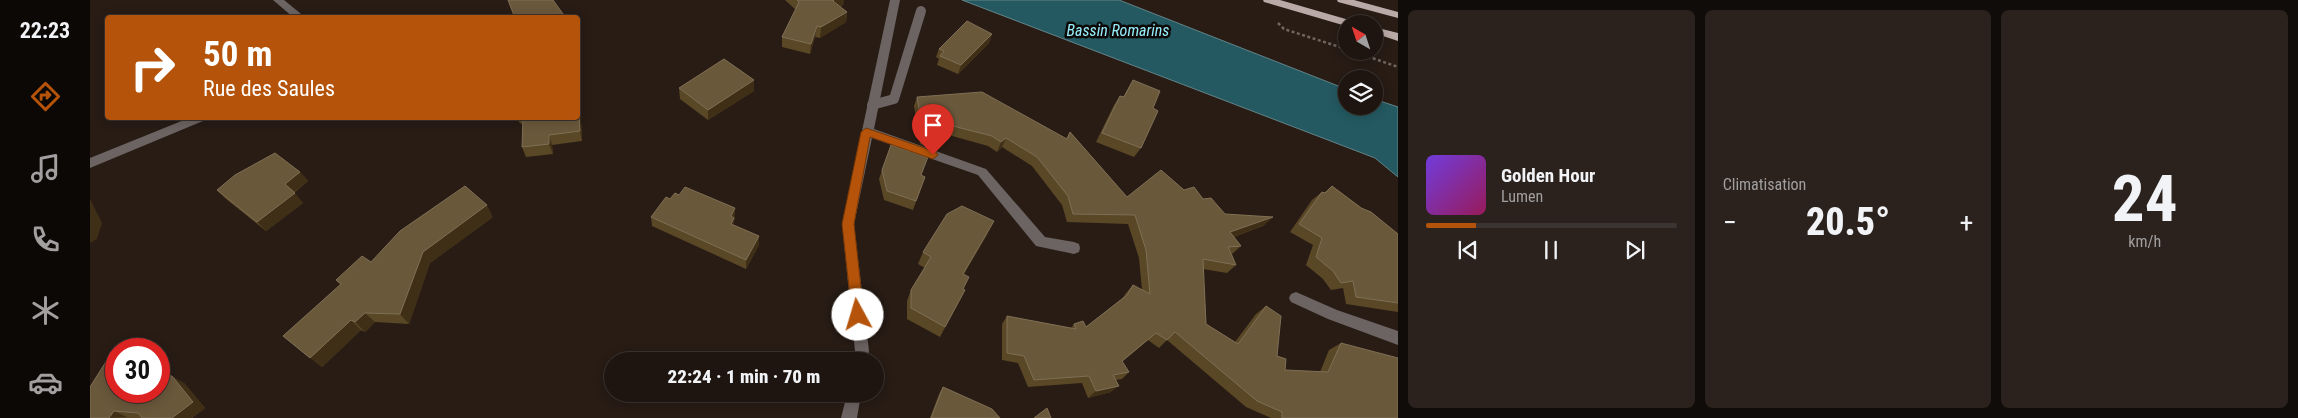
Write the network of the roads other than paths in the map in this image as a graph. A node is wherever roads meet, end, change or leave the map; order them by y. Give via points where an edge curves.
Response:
1 (278, 0) edge
2 (896, 0) edge
3 (1268, 0) edge
4 (1342, 0) edge
5 (922, 11) dead end
6 (297, 15) edge
7 (1398, 15) edge
8 (1338, 20) edge
9 (1383, 33) edge
10 (1398, 37) edge
11 (872, 105) junction
12 (194, 120) edge
13 (866, 132) junction
14 (90, 163) edge
15 (1074, 248) dead end
16 (1296, 298) dead end
17 (1398, 338) edge
18 (862, 352) edge
19 (852, 402) edge
20 (849, 418) edge

1 - 6 street
2 - 11 street
3 - 8 main road
4 - 7 main road
5 - 11 lane via 894,99
9 - 10 main road
11 - 13 street
12 - 14 street
13 - 15 street via 982,172 1041,242
13 - 18 street via 848,224
16 - 17 street
19 - 20 street

